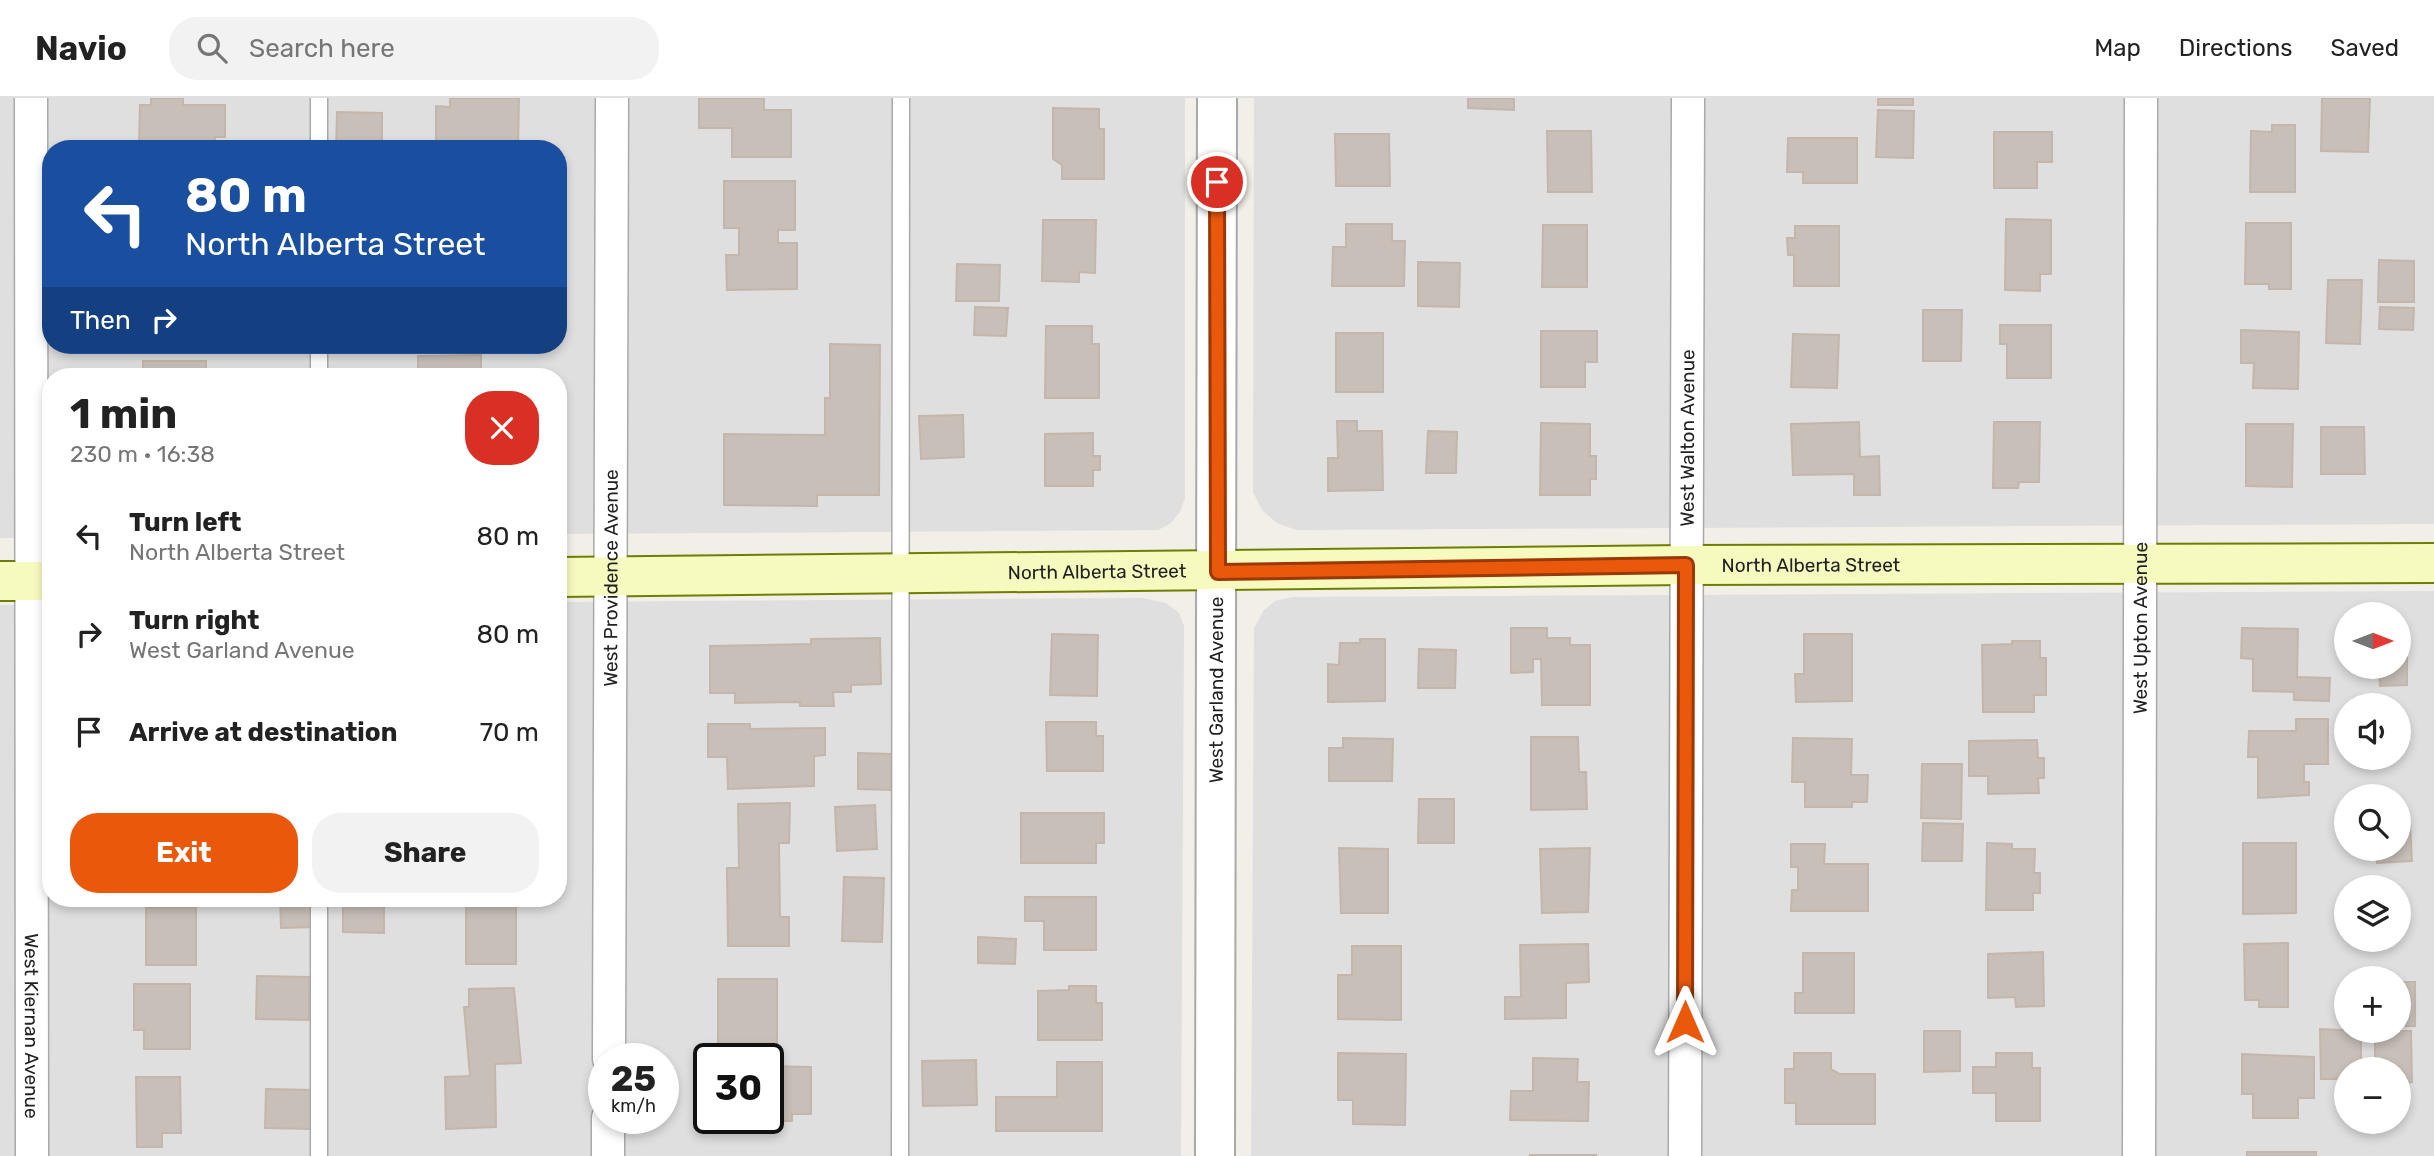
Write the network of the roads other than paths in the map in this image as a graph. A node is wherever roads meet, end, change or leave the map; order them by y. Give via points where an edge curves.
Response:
1 (31, 98) edge
2 (319, 98) edge
3 (612, 98) edge
4 (901, 98) edge
5 (1217, 98) edge
6 (1688, 98) edge
7 (2141, 98) edge
8 (319, 140) edge
9 (2138, 563) junction
10 (2434, 563) edge
11 (1686, 565) junction
12 (1218, 572) junction
13 (900, 575) junction
14 (611, 576) junction
15 (567, 577) edge
16 (28, 581) edge
17 (319, 907) edge
18 (609, 1043) edge
19 (608, 1134) edge
20 (32, 1156) edge
21 (319, 1156) edge
22 (608, 1156) edge
23 (900, 1156) edge
24 (1215, 1156) edge
25 (1685, 1156) edge
26 (2140, 1156) edge

1 - 16 street, West Kiernan Avenue
2 - 8 lane
3 - 14 street, West Providence Avenue
4 - 13 lane
5 - 12 street, West Garland Avenue
6 - 11 street, West Walton Avenue
7 - 9 street, West Upton Avenue
9 - 10 main road, North Alberta Street
9 - 11 main road, North Alberta Street
9 - 26 street, West Upton Avenue
11 - 12 main road, North Alberta Street
11 - 25 street, West Walton Avenue
12 - 13 main road, North Alberta Street
12 - 24 street, West Garland Avenue
13 - 14 main road, North Alberta Street
13 - 23 lane
14 - 15 main road, North Alberta Street
14 - 18 street, West Providence Avenue
16 - 20 street, West Kiernan Avenue
17 - 21 lane
19 - 22 street

